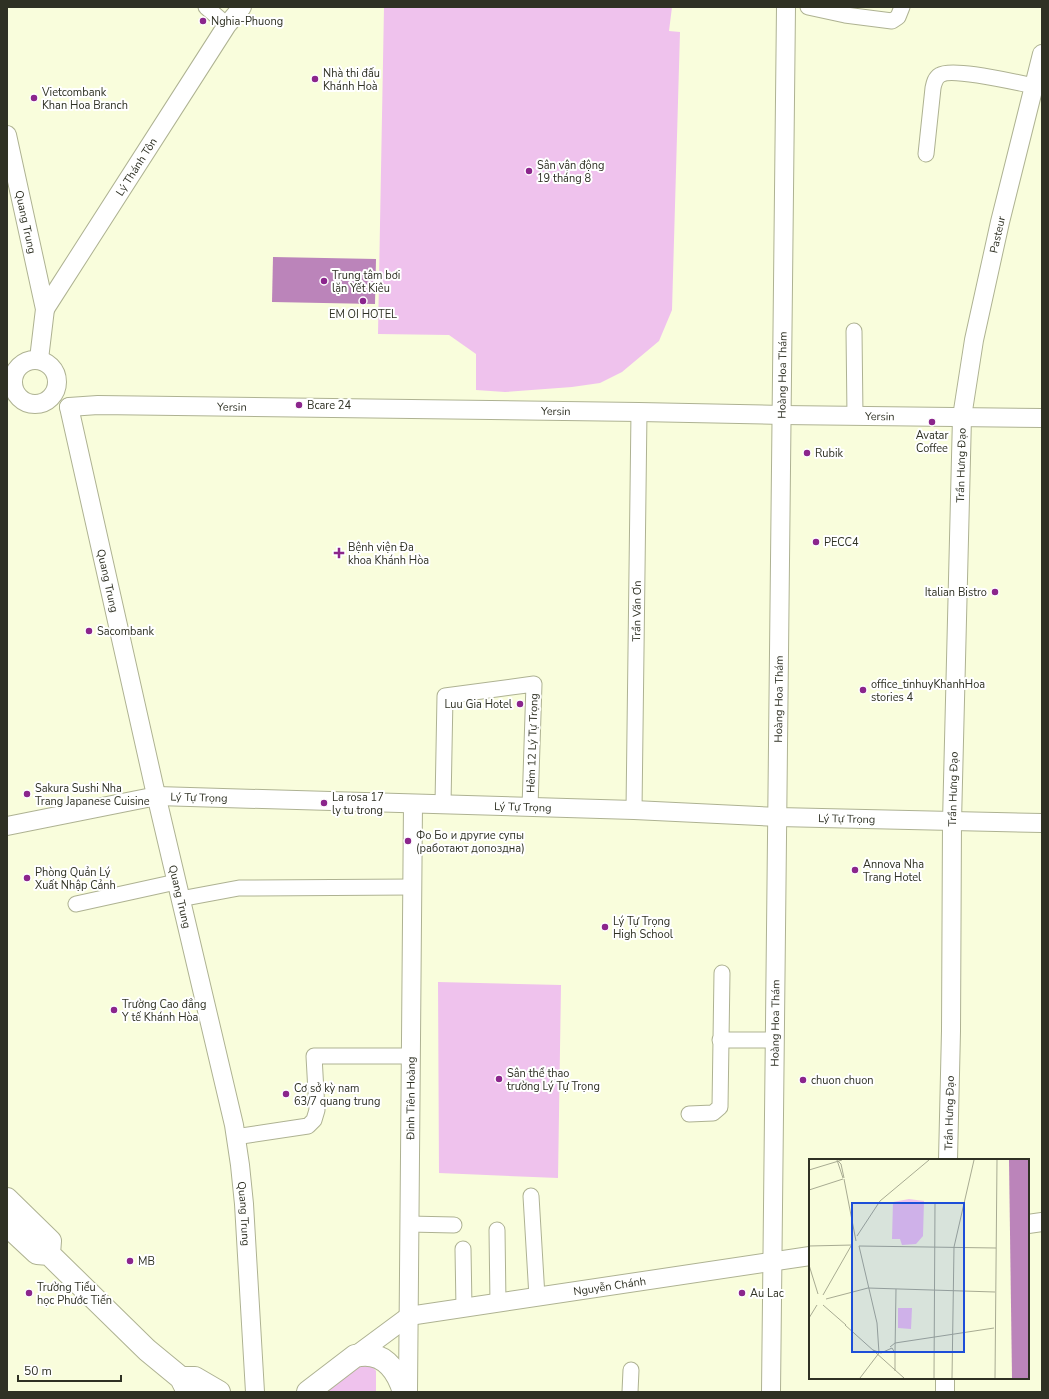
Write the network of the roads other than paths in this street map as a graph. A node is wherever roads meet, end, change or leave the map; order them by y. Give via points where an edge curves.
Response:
1 (206, 7) edge
2 (242, 7) edge
3 (786, 7) edge
4 (808, 7) edge
5 (902, 7) edge
6 (227, 25) junction
7 (1042, 54) edge
8 (1035, 86) junction
9 (7, 135) edge
10 (926, 154) dead end
11 (45, 309) junction
12 (854, 331) dead end
13 (39, 360) junction
14 (54, 394) junction
15 (11, 395) edge
16 (69, 406) junction
17 (639, 412) junction
18 (782, 415) junction
19 (855, 416) junction
20 (962, 418) junction
21 (1042, 418) edge
22 (157, 796) junction
23 (413, 804) junction
24 (444, 804) junction
25 (530, 807) junction
26 (634, 810) junction
27 (778, 817) junction
28 (952, 822) junction
29 (1042, 823) edge
30 (7, 826) edge
31 (412, 887) junction
32 (178, 891) junction
33 (76, 904) dead end
34 (722, 973) dead end
35 (720, 1040) junction
36 (775, 1040) junction
37 (410, 1056) junction
38 (689, 1114) dead end
39 (235, 1137) junction
40 (948, 1159) edge
41 (531, 1196) dead end
42 (7, 1199) edge
43 (1042, 1222) edge
44 (409, 1224) junction
45 (1029, 1224) edge
46 (7, 1225) edge
47 (454, 1225) dead end
48 (497, 1230) dead end
49 (462, 1249) dead end
50 (49, 1254) junction
51 (809, 1256) edge
52 (773, 1261) junction
53 (537, 1297) junction
54 (498, 1303) junction
55 (464, 1308) junction
56 (409, 1316) junction
57 (355, 1356) junction
58 (631, 1370) dead end
59 (945, 1379) edge
60 (184, 1385) edge
61 (219, 1392) edge
62 (255, 1392) edge
63 (308, 1392) edge
64 (404, 1392) edge
65 (408, 1392) edge
66 (635, 1392) edge
67 (771, 1392) edge
68 (945, 1392) edge

1 - 6 street
2 - 6 street, Lý Thánh Tôn
3 - 18 street, Hoàng Hoa Thám
4 - 5 street via 845,15 892,20 898,17
6 - 11 street, Lý Thánh Tôn
7 - 8 street, Pasteur
8 - 10 street via 948,72 939,75 933,88
8 - 20 street, Pasteur via 1000,222 974,340
9 - 11 street, Quang Trung
11 - 13 street
12 - 19 street
13 - 14 street via 49,364 54,370 57,386
13 - 15 street via 26,362 15,372
14 - 15 street via 48,401 40,404 24,402
14 - 16 street
16 - 17 street, Yersin
16 - 22 street, Quang Trung
17 - 18 street, Yersin
17 - 26 street, Trần Văn Ơn
18 - 19 street, Yersin
18 - 27 street, Hoàng Hoa Thám
19 - 20 street, Yersin
20 - 21 street, Yersin
20 - 28 street, Trần Hưng Đạo
22 - 23 street, Lý Tự Trọng
22 - 30 street, Lý Tự Trọng
22 - 32 street, Quang Trung
23 - 24 street, Lý Tự Trọng
23 - 31 street, Đinh Tiên Hoàng
24 - 25 street, Lý Tự Trọng
24 - 25 street, Hẻm 12 Lý Tự Trọng via 445,696 534,684
25 - 26 street, Lý Tự Trọng
26 - 27 street, Lý Tự Trọng
27 - 28 street, Lý Tự Trọng
27 - 36 street, Hoàng Hoa Thám
28 - 29 street, Lý Tự Trọng
28 - 40 street, Trần Hưng Đạo
31 - 32 street
31 - 37 street, Đinh Tiên Hoàng
32 - 33 street
32 - 39 street, Quang Trung
34 - 35 street
35 - 36 street
35 - 38 street via 720,1107 713,1113
36 - 52 street, Hoàng Hoa Thám
37 - 39 street via 314,1056 317,1110 314,1120 308,1126
37 - 44 street, Đinh Tiên Hoàng
39 - 62 street, Quang Trung via 244,1204
41 - 53 street
42 - 50 main road via 50,1241
43 - 45 street
44 - 47 street
44 - 56 street, Đinh Tiên Hoàng
46 - 50 main road via 37,1253
48 - 54 street
49 - 55 street
50 - 60 main road
51 - 52 street, Nguyễn Chánh
52 - 53 street, Nguyễn Chánh
52 - 67 street, Hoàng Hoa Thám
53 - 54 street, Nguyễn Chánh
54 - 55 street, Nguyễn Chánh
55 - 56 street, Nguyễn Chánh
56 - 57 street
56 - 65 street, Đinh Tiên Hoàng
57 - 63 main road
57 - 64 main road via 373,1354 382,1358 396,1373
58 - 66 street
59 - 68 street
60 - 61 main road via 195,1378

